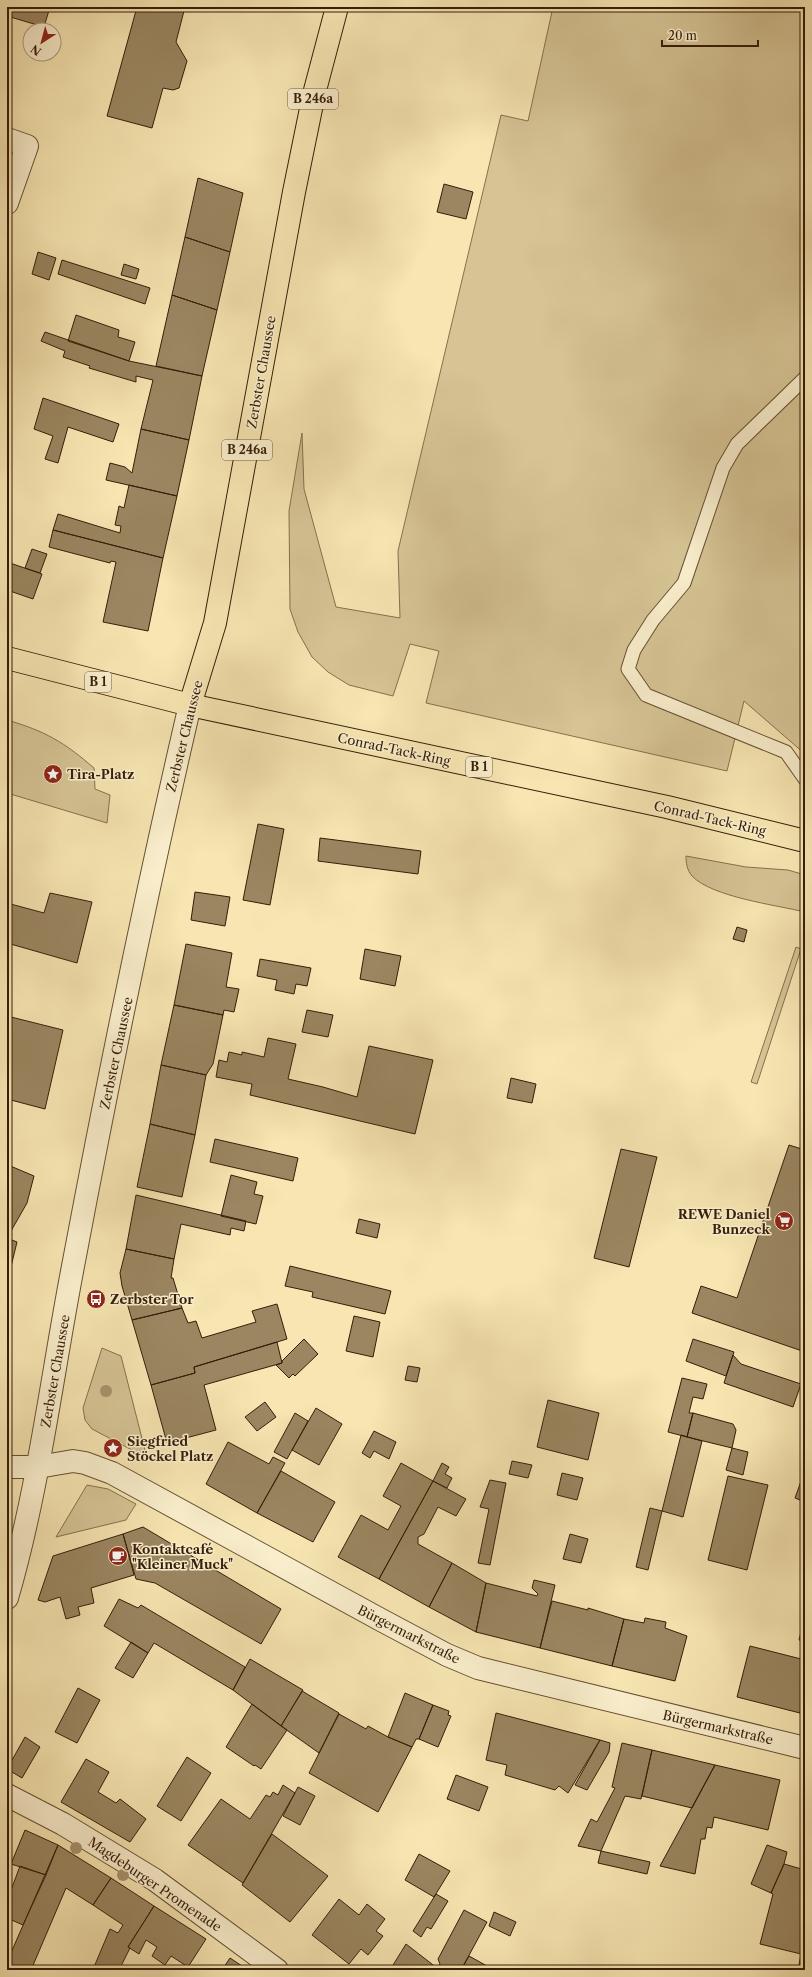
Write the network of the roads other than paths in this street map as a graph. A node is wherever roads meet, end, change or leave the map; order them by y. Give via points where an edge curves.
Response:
1 (335, 7) edge
2 (7, 139) edge
3 (7, 203) edge
4 (805, 378) edge
5 (7, 658) edge
6 (190, 705) junction
7 (805, 779) edge
8 (805, 842) edge
9 (38, 1467) junction
10 (7, 1468) edge
11 (7, 1598) edge
12 (805, 1748) edge
13 (7, 1795) edge
14 (277, 1970) edge

1 - 6 main road, Zerbster Chaussee / B 246a via 294,192 215,623
2 - 3 street via 27,146
4 - 7 lane via 738,444 723,468 684,583 653,620 634,650 628,669 646,695 786,752
5 - 6 main road, Conrad-Tack-Ring / B 1
6 - 8 main road, Conrad-Tack-Ring / B 1 via 667,807
6 - 9 street, Zerbster Chaussee via 168,799 95,1154
9 - 10 street, Bürgermarkstraße
9 - 11 street, Zerbster Chaussee via 20,1554
9 - 12 street, Bürgermarkstraße via 73,1461 112,1474 447,1655 478,1668
13 - 14 street, Magdeburger Promenade via 82,1835 155,1880

